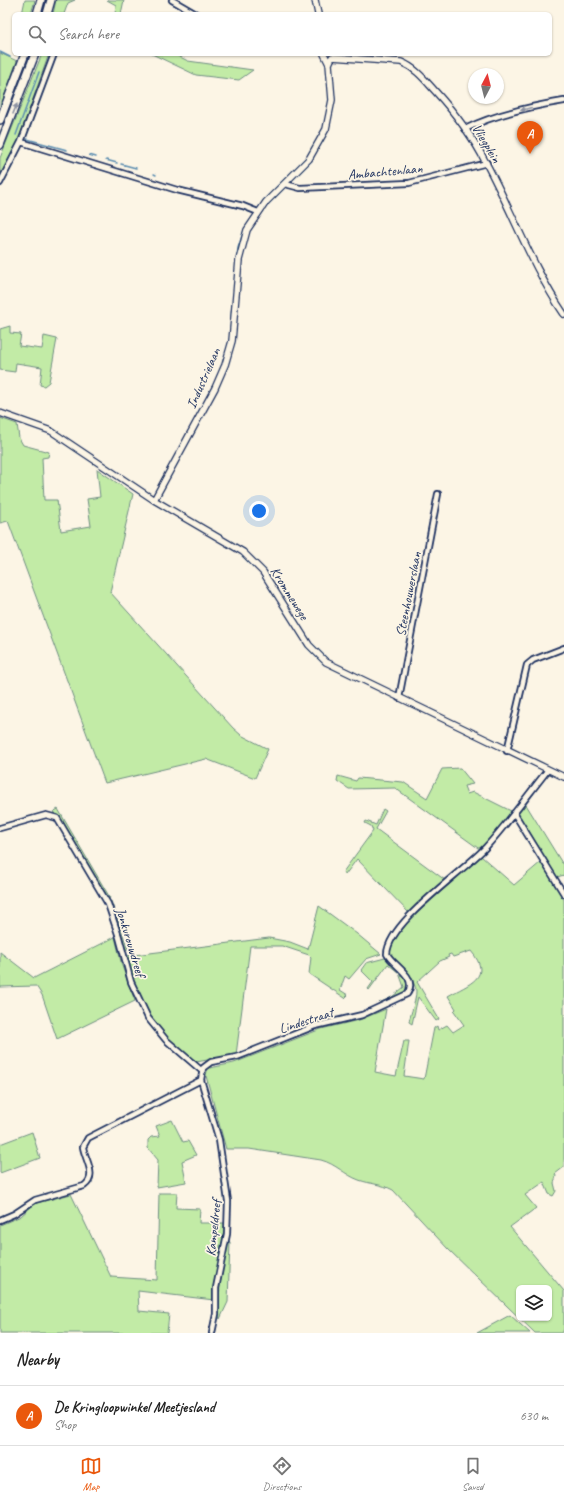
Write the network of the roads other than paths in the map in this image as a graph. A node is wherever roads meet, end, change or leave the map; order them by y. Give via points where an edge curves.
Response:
1 (41, 0) edge
2 (51, 0) edge
3 (172, 0) edge
4 (315, 0) edge
5 (38, 12) edge
6 (48, 12) edge
7 (193, 12) edge
8 (318, 12) edge
9 (24, 56) edge
10 (34, 56) edge
11 (53, 56) edge
12 (325, 56) edge
13 (332, 57) joint
14 (329, 64) junction
15 (564, 101) edge
16 (0, 120) edge
17 (466, 129) junction
18 (21, 142) junction
19 (0, 145) edge
20 (487, 163) junction
21 (0, 183) edge
22 (285, 184) junction
23 (258, 212) junction
24 (564, 314) edge
25 (0, 413) edge
26 (438, 494) dead end
27 (154, 500) junction
28 (564, 648) edge
29 (399, 698) junction
30 (507, 751) junction
31 (547, 771) junction
32 (564, 777) edge
33 (514, 813) junction
34 (0, 828) edge
35 (564, 894) edge
36 (202, 1071) junction
37 (201, 1080) junction
38 (0, 1220) edge
39 (212, 1333) edge

1 - 5 highway
2 - 6 highway
3 - 7 street
4 - 8 street
9 - 16 highway
19 -> 10 highway
11 - 18 street
12 - 14 street
13 - 14 street, Industrielaan
13 - 17 street, Vliegplein via 387,60 406,64 430,86
14 - 22 street, Industrielaan via 332,100 326,129 309,159
15 -> 17 street via 475,124
17 - 20 street, Vliegplein
18 - 21 street
18 - 23 street
20 - 22 street, Ambachtenlaan via 409,183 300,188
20 - 24 street, Vliegplein via 537,267
22 - 23 street, Industrielaan
23 - 27 street, Industrielaan via 247,230 240,250 232,341 225,365
25 - 27 street, Krommewege via 51,431
26 - 29 street, Steenhouwerslaan
27 - 29 street, Krommewege via 243,552 253,561 271,583 308,645 326,662
28 - 30 street via 527,664
29 - 30 street, Krommewege
30 - 31 street, Krommewege
31 - 32 street, Krommewege
31 - 33 street, Lindestraat
33 - 35 street
33 - 36 street, Lindestraat via 483,851 412,913 396,933 387,954 407,977 410,988 407,994 362,1015 319,1025 248,1053 211,1062
34 - 36 street, Jonkvrouwdreef via 46,815 57,818 108,904 131,982 148,1018 166,1040
36 - 37 street
37 - 38 street via 88,1138 83,1147 91,1176 84,1186 35,1200
37 - 39 street, Kampeldreef via 217,1132 228,1201 227,1234 216,1288 216,1314

